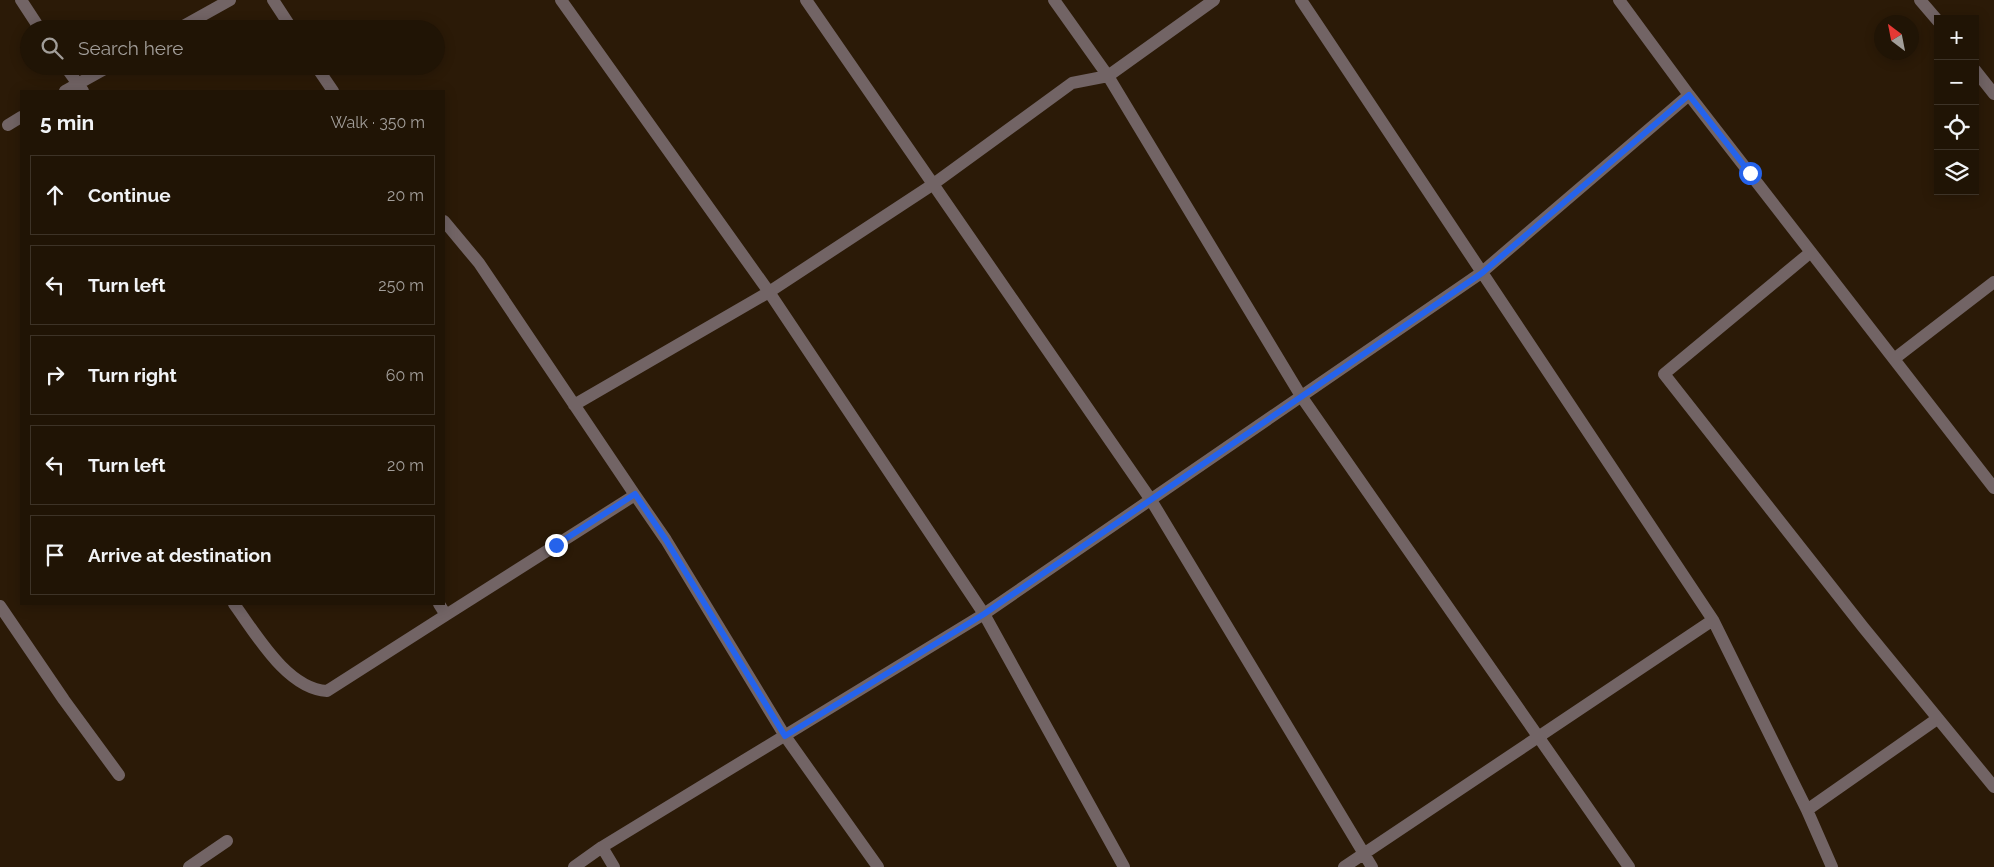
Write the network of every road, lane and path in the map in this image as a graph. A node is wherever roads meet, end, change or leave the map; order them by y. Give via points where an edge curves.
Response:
1 (21, 0) edge
2 (230, 0) edge
3 (273, 0) edge
4 (560, 0) edge
5 (806, 0) edge
6 (1054, 0) edge
7 (1214, 0) edge
8 (1301, 0) edge
9 (1619, 0) edge
10 (1920, 0) edge
11 (1934, 17) edge
12 (34, 20) edge
13 (194, 20) edge
14 (286, 20) edge
15 (71, 75) edge
16 (98, 75) edge
17 (322, 75) edge
18 (1979, 75) edge
19 (1108, 76) junction
20 (80, 88) edge
21 (332, 90) edge
22 (1994, 94) edge
23 (1689, 95) junction
24 (20, 118) edge
25 (8, 125) dead end
26 (932, 185) junction
27 (445, 222) edge
28 (1811, 252) junction
29 (1482, 273) junction
30 (1994, 282) edge
31 (769, 292) junction
32 (1894, 359) junction
33 (1301, 396) junction
34 (574, 405) junction
35 (1994, 488) edge
36 (635, 494) junction
37 (1151, 500) junction
38 (235, 605) edge
39 (440, 605) edge
40 (0, 606) edge
41 (984, 614) junction
42 (446, 615) junction
43 (1713, 620) junction
44 (1937, 719) junction
45 (785, 736) junction
46 (1538, 737) junction
47 (118, 775) dead end
48 (1994, 787) edge
49 (1807, 810) junction
50 (227, 841) dead end
51 (602, 848) junction
52 (1364, 854) junction
53 (189, 867) edge
54 (574, 867) edge
55 (614, 867) edge
56 (878, 867) edge
57 (1124, 867) edge
58 (1344, 867) edge
59 (1372, 867) edge
60 (1630, 867) edge
61 (1832, 867) edge

1 - 12 street
2 - 13 street
3 - 14 street
4 - 31 street
5 - 26 street
6 - 19 street
7 - 19 street
8 - 29 street
9 - 23 street
10 - 11 street
15 - 20 street
16 - 20 street
17 - 21 street
18 - 22 street
19 - 26 street via 1072,83
19 - 33 street
23 - 28 street
23 - 29 street
24 - 25 street
26 - 31 street
26 - 37 street
27 - 34 street via 479,263
28 - 32 street
28 - 44 street via 1664,374
29 - 33 street
29 - 43 street
30 - 32 street
31 - 34 street
31 - 41 street
32 - 35 street
33 - 37 street
33 - 46 street
34 - 36 street
36 - 42 street
36 - 45 street
37 - 41 street
37 - 52 street
38 - 42 street via 274,659 306,687 328,691
39 - 42 street
40 - 47 street
41 - 45 street
41 - 57 street
43 - 46 street
43 - 49 street
44 - 48 street
44 - 49 street
45 - 51 street
45 - 56 street
46 - 52 street
46 - 60 street
49 - 61 street
50 - 53 street
51 - 54 street
51 - 55 street
52 - 58 street
52 - 59 street

